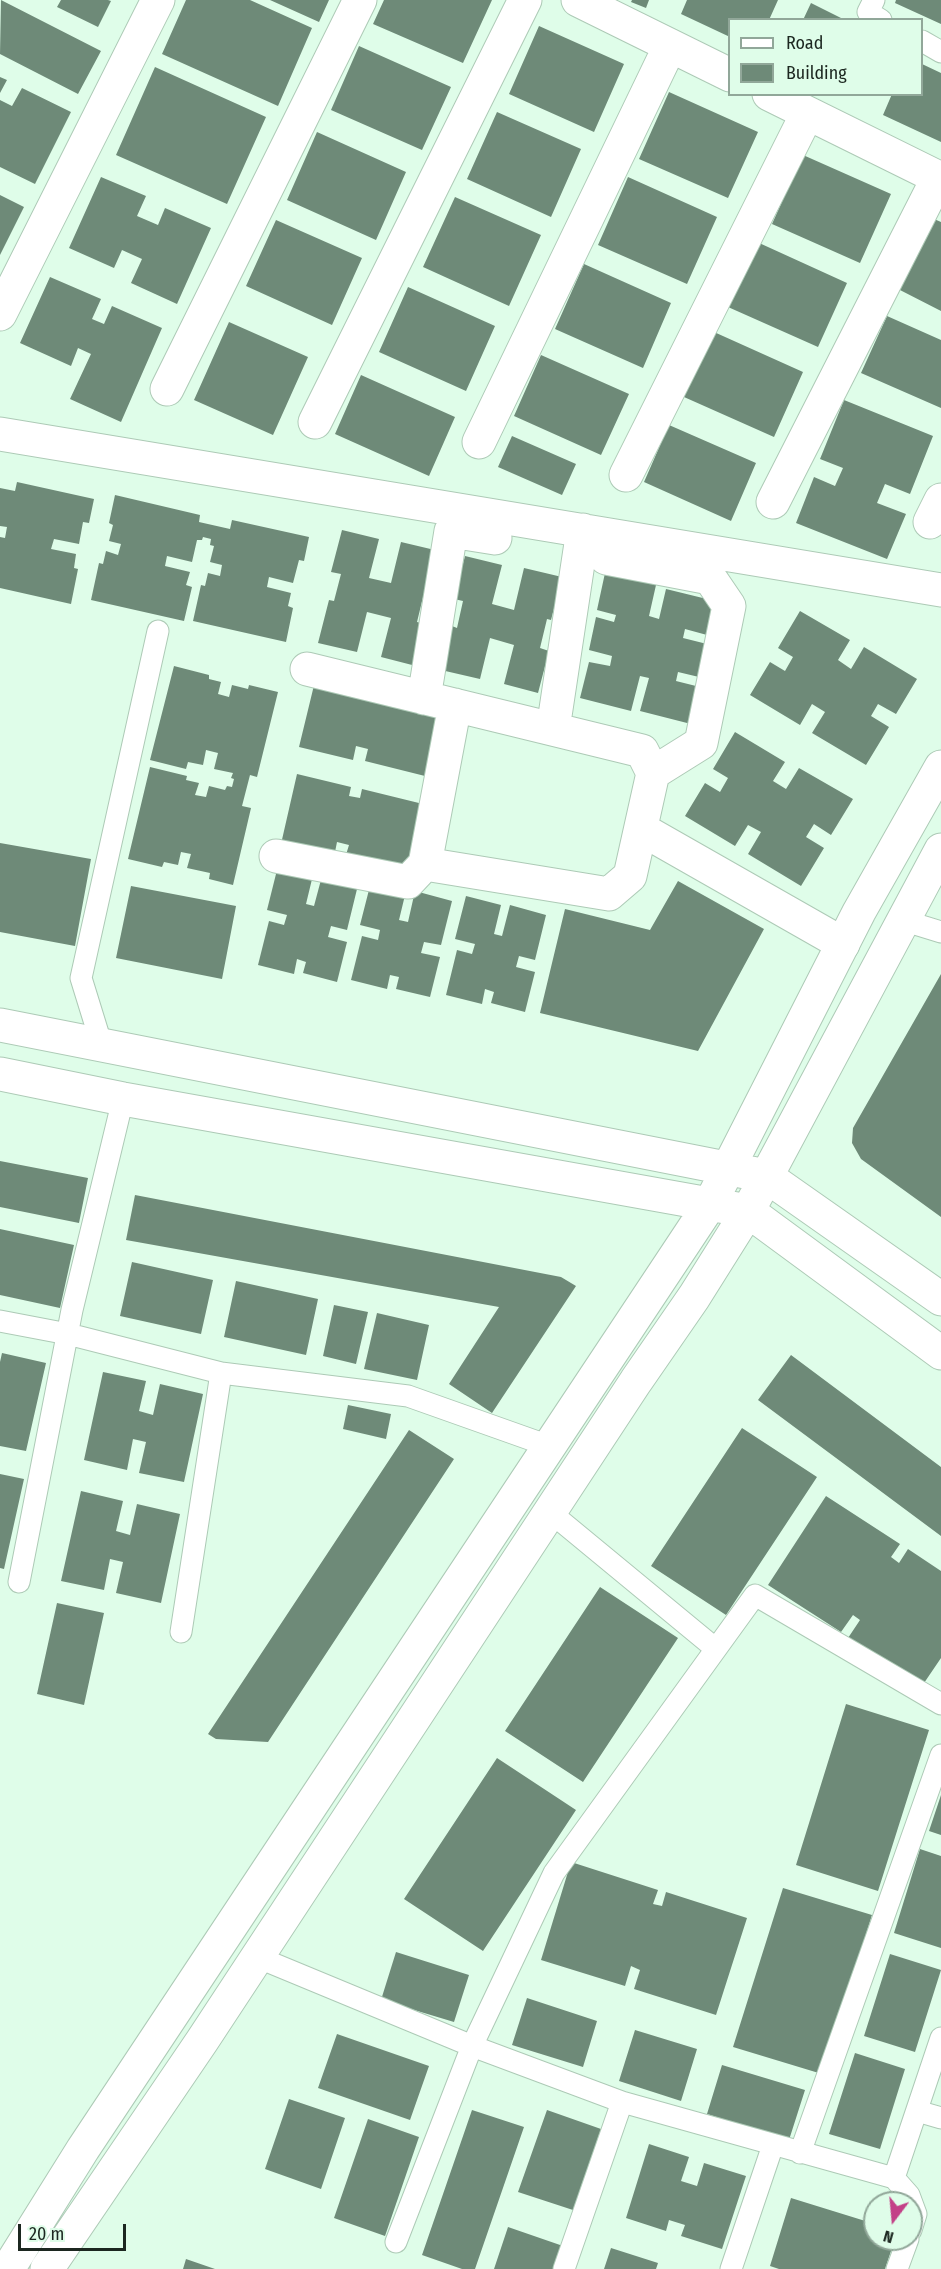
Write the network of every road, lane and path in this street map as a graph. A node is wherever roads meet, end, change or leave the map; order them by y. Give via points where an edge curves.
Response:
1 (158, 0) edge
2 (360, 0) edge
3 (525, 0) edge
4 (578, 0) edge
5 (874, 0) edge
6 (878, 18) edge
7 (923, 42) edge
8 (670, 46) junction
9 (941, 52) edge
10 (728, 75) edge
11 (773, 96) edge
12 (807, 114) junction
13 (939, 178) edge
14 (0, 314) edge
15 (167, 389) dead end
16 (315, 422) dead end
17 (0, 434) edge
18 (479, 442) dead end
19 (626, 475) dead end
20 (773, 502) dead end
21 (329, 509) dead end
22 (583, 530) junction
23 (451, 531) junction
24 (553, 548) dead end
25 (606, 558) dead end
26 (941, 590) edge
27 (158, 631) dead end
28 (307, 669) dead end
29 (440, 702) junction
30 (553, 729) junction
31 (941, 767) edge
32 (653, 772) junction
33 (641, 829) junction
34 (941, 850) edge
35 (276, 856) dead end
36 (425, 864) junction
37 (902, 920) junction
38 (941, 932) edge
39 (843, 944) junction
40 (0, 1025) edge
41 (102, 1046) junction
42 (0, 1074) edge
43 (123, 1099) junction
44 (728, 1168) junction
45 (766, 1176) junction
46 (710, 1204) junction
47 (748, 1211) junction
48 (941, 1299) edge
49 (0, 1321) edge
50 (68, 1334) junction
51 (941, 1353) edge
52 (221, 1373) junction
53 (549, 1446) junction
54 (550, 1512) junction
55 (19, 1582) dead end
56 (181, 1632) dead end
57 (716, 1649) junction
58 (941, 1704) edge
59 (941, 1755) edge
60 (257, 1957) junction
61 (941, 2038) edge
62 (471, 2046) junction
63 (622, 2102) junction
64 (917, 2111) junction
65 (941, 2118) edge
66 (773, 2145) junction
67 (800, 2153) junction
68 (894, 2178) junction
69 (905, 2191) edge
70 (36, 2224) junction
71 (396, 2242) dead end
72 (904, 2251) edge
73 (55, 2257) edge
74 (8, 2269) edge
75 (564, 2269) edge
76 (731, 2269) edge
77 (897, 2269) edge

1 - 14 street
2 - 15 street
3 - 16 street
4 - 8 street
5 - 6 lane via 868,12
7 - 9 lane
8 - 10 street
8 - 18 street
11 - 12 street
12 - 13 street
12 - 19 street
13 - 20 street
17 - 22 street
21 - 23 street
22 - 26 street
22 - 30 street
23 - 24 street
23 - 29 street
25 - 32 street via 710,578 729,606 701,743
27 - 41 lane via 81,978
28 - 29 street
29 - 30 street
29 - 36 street
30 - 32 street via 642,751
31 - 39 street
32 - 33 street
33 - 36 street via 630,876 609,894
33 - 39 street
34 - 37 street
35 - 36 street via 408,882
37 - 38 lane
37 - 45 street
39 - 44 street
40 - 41 street
41 - 44 street
42 - 43 street
43 - 46 street
43 - 50 lane
44 - 45 street
44 - 46 street
45 - 47 street
45 - 48 street
46 - 47 street
46 - 53 street
47 - 51 street
47 - 54 street
49 - 50 lane
50 - 52 lane
50 - 55 lane
52 - 53 lane via 408,1396
52 - 56 lane
53 - 70 street
54 - 57 lane
54 - 60 street
57 - 58 lane via 755,1595
57 - 62 lane via 554,1873
59 - 67 lane
60 - 62 lane
60 - 73 street
61 - 64 lane
62 - 63 lane
62 - 71 lane
63 - 66 lane
63 - 75 lane
64 - 65 lane
64 - 68 lane
66 - 67 lane
66 - 76 lane
67 - 68 lane
68 - 69 lane
70 - 73 street
70 - 74 street
72 - 77 lane

